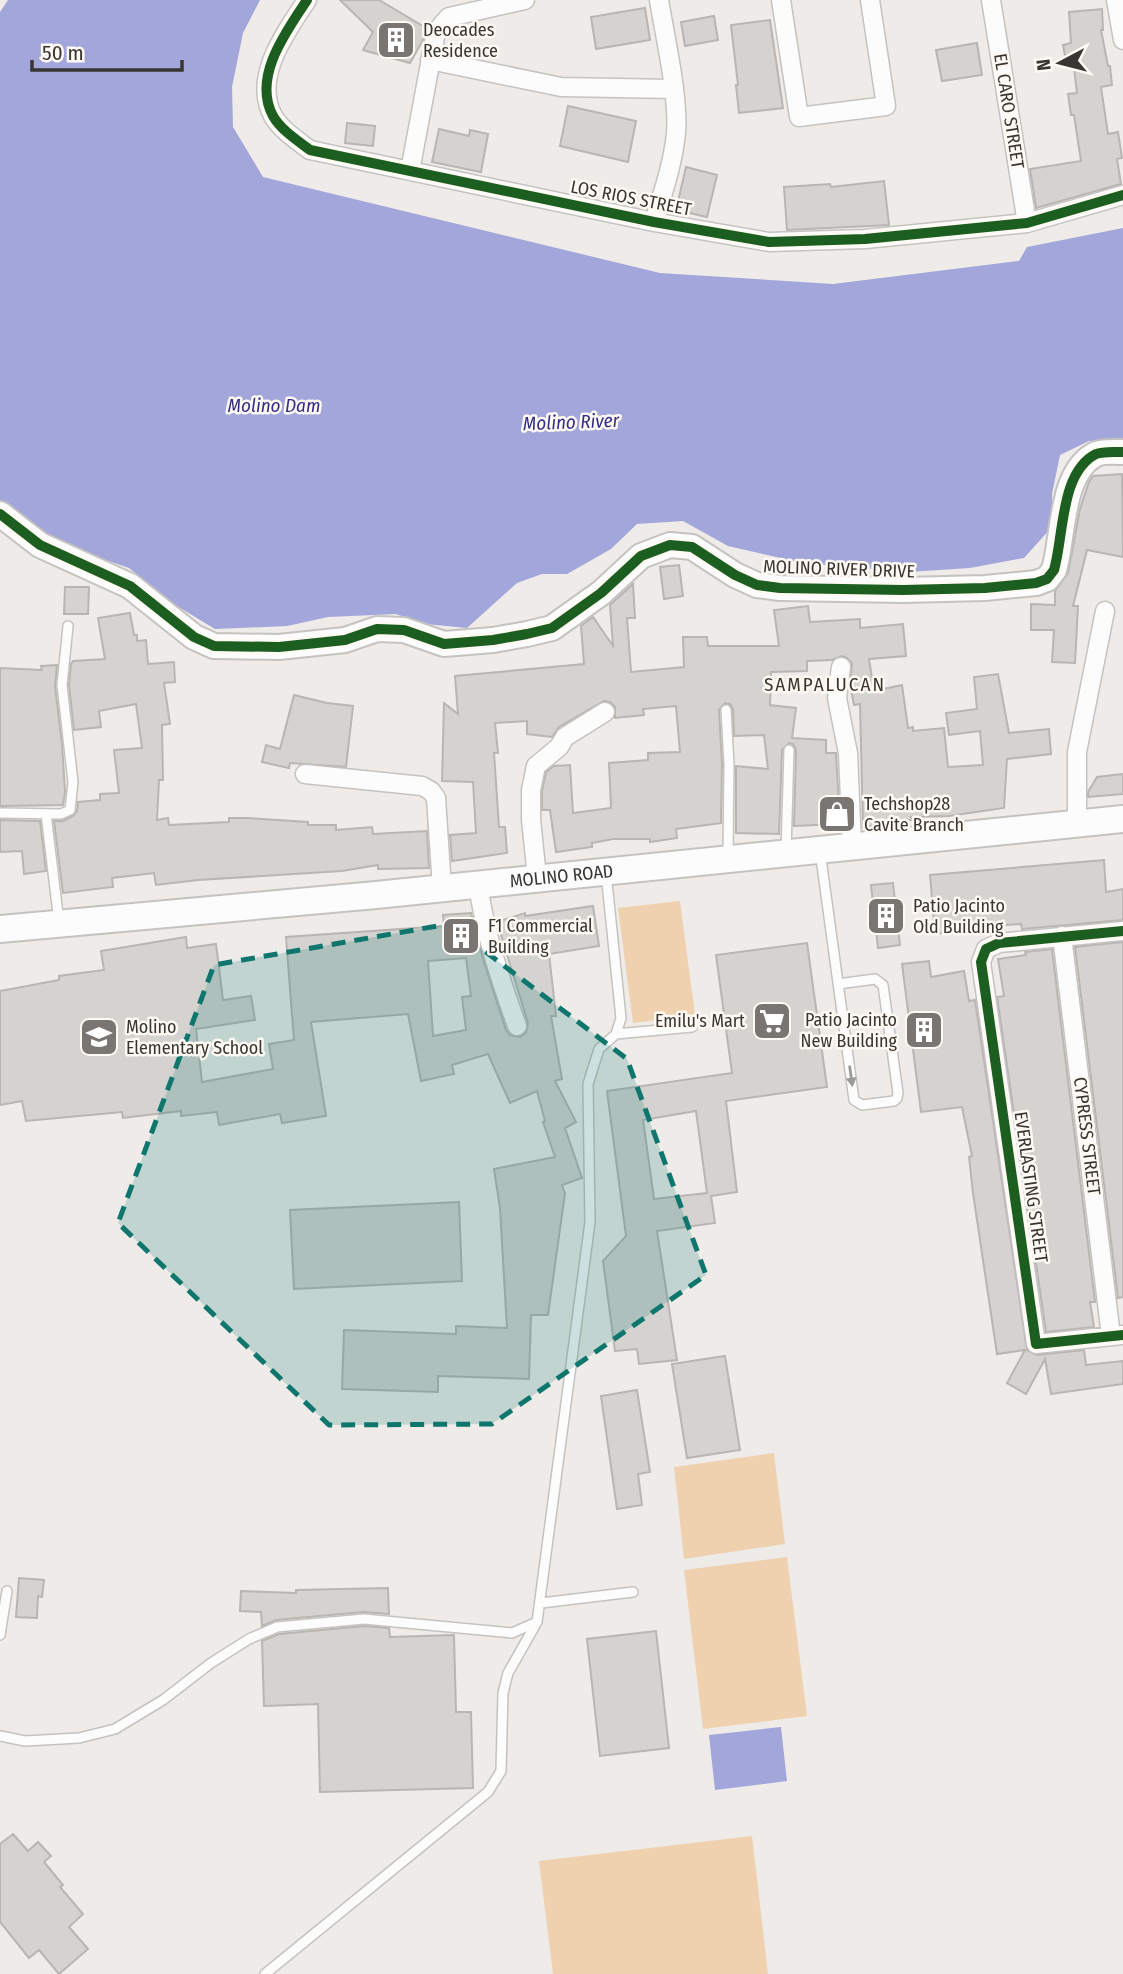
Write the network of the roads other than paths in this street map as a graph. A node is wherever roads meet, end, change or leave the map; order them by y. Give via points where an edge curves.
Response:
1 (307, 0) edge
2 (525, 0) edge
3 (659, 0) edge
4 (781, 0) edge
5 (870, 0) edge
6 (991, 0) edge
7 (1116, 0) edge
8 (1123, 40) edge
9 (430, 60) junction
10 (673, 89) junction
11 (410, 171) junction
12 (1123, 195) edge
13 (654, 222) junction
14 (1027, 223) junction
15 (1123, 452) edge
16 (0, 514) edge
17 (1105, 611) dead end
18 (68, 626) dead end
19 (841, 667) dead end
20 (726, 710) dead end
21 (605, 712) dead end
22 (789, 750) dead end
23 (304, 774) dead end
24 (0, 813) edge
25 (46, 814) junction
26 (1123, 819) edge
27 (1077, 823) junction
28 (852, 846) junction
29 (820, 850) junction
30 (786, 853) junction
31 (727, 859) junction
32 (606, 871) junction
33 (537, 878) junction
34 (478, 884) junction
35 (442, 888) junction
36 (60, 924) junction
37 (0, 929) edge
38 (1123, 931) edge
39 (1062, 936) junction
40 (838, 984) junction
41 (517, 1026) dead end
42 (692, 1027) dead end
43 (616, 1034) junction
44 (1117, 1336) edge
45 (7, 1591) dead end
46 (633, 1592) dead end
47 (541, 1603) junction
48 (537, 1622) junction
49 (0, 1635) edge
50 (0, 1736) edge
51 (265, 1974) edge

1 - 11 street, LOS RIOS STREET via 271,63 267,92 274,116 310,150
2 - 9 street via 449,17 436,32
3 - 10 street
4 - 5 street via 799,117 886,106
6 - 14 street, EL CARO STREET
7 - 8 street
9 - 10 street via 561,87
9 - 11 street
10 - 13 street via 676,131 670,172
11 - 13 street, LOS RIOS STREET
12 - 14 street, LOS RIOS STREET
13 - 14 street, LOS RIOS STREET via 769,242 865,239
15 - 16 street, MOLINO RIVER DRIVE via 1098,453 1080,465 1072,482 1054,570 1036,583 904,590 779,588 735,575 692,547 670,545 641,556 601,593 552,628 444,644 397,628 377,629 345,640 279,647 214,646 194,637 130,586 40,545
17 - 27 street via 1077,752
18 - 25 lane via 62,685 72,800 66,813
19 - 28 street via 837,698 848,753
20 - 31 lane
21 - 33 street via 565,737 536,766 531,809
22 - 30 lane
23 - 35 street via 422,786 431,791 436,798
24 - 25 lane
25 - 36 lane
26 - 27 main road, MOLINO ROAD
27 - 28 main road, MOLINO ROAD
28 - 29 main road, MOLINO ROAD
29 - 30 main road, MOLINO ROAD
29 - 40 lane
30 - 31 main road, MOLINO ROAD
31 - 32 main road, MOLINO ROAD
32 - 33 main road, MOLINO ROAD
32 - 43 lane via 621,1017
33 - 34 main road, MOLINO ROAD
34 - 35 main road, MOLINO ROAD
34 - 41 street via 495,964
35 - 36 main road, MOLINO ROAD
36 - 37 main road, MOLINO ROAD
38 - 39 street
39 - 44 street, CYPRESS STREET
39 - 44 street, EVERLASTING STREET via 999,943 986,949 981,962 1036,1344
40 -> 40 lane via 854,1100 862,1105 894,1101 898,1093 883,985 875,979
42 - 43 lane
43 - 47 lane via 599,1049 588,1084 590,1222
45 - 49 lane
46 - 47 lane
47 - 48 lane
48 - 50 lane via 512,1633 364,1619 277,1628 249,1639 115,1729 79,1738 25,1741
48 - 51 lane via 508,1672 500,1771 488,1792

